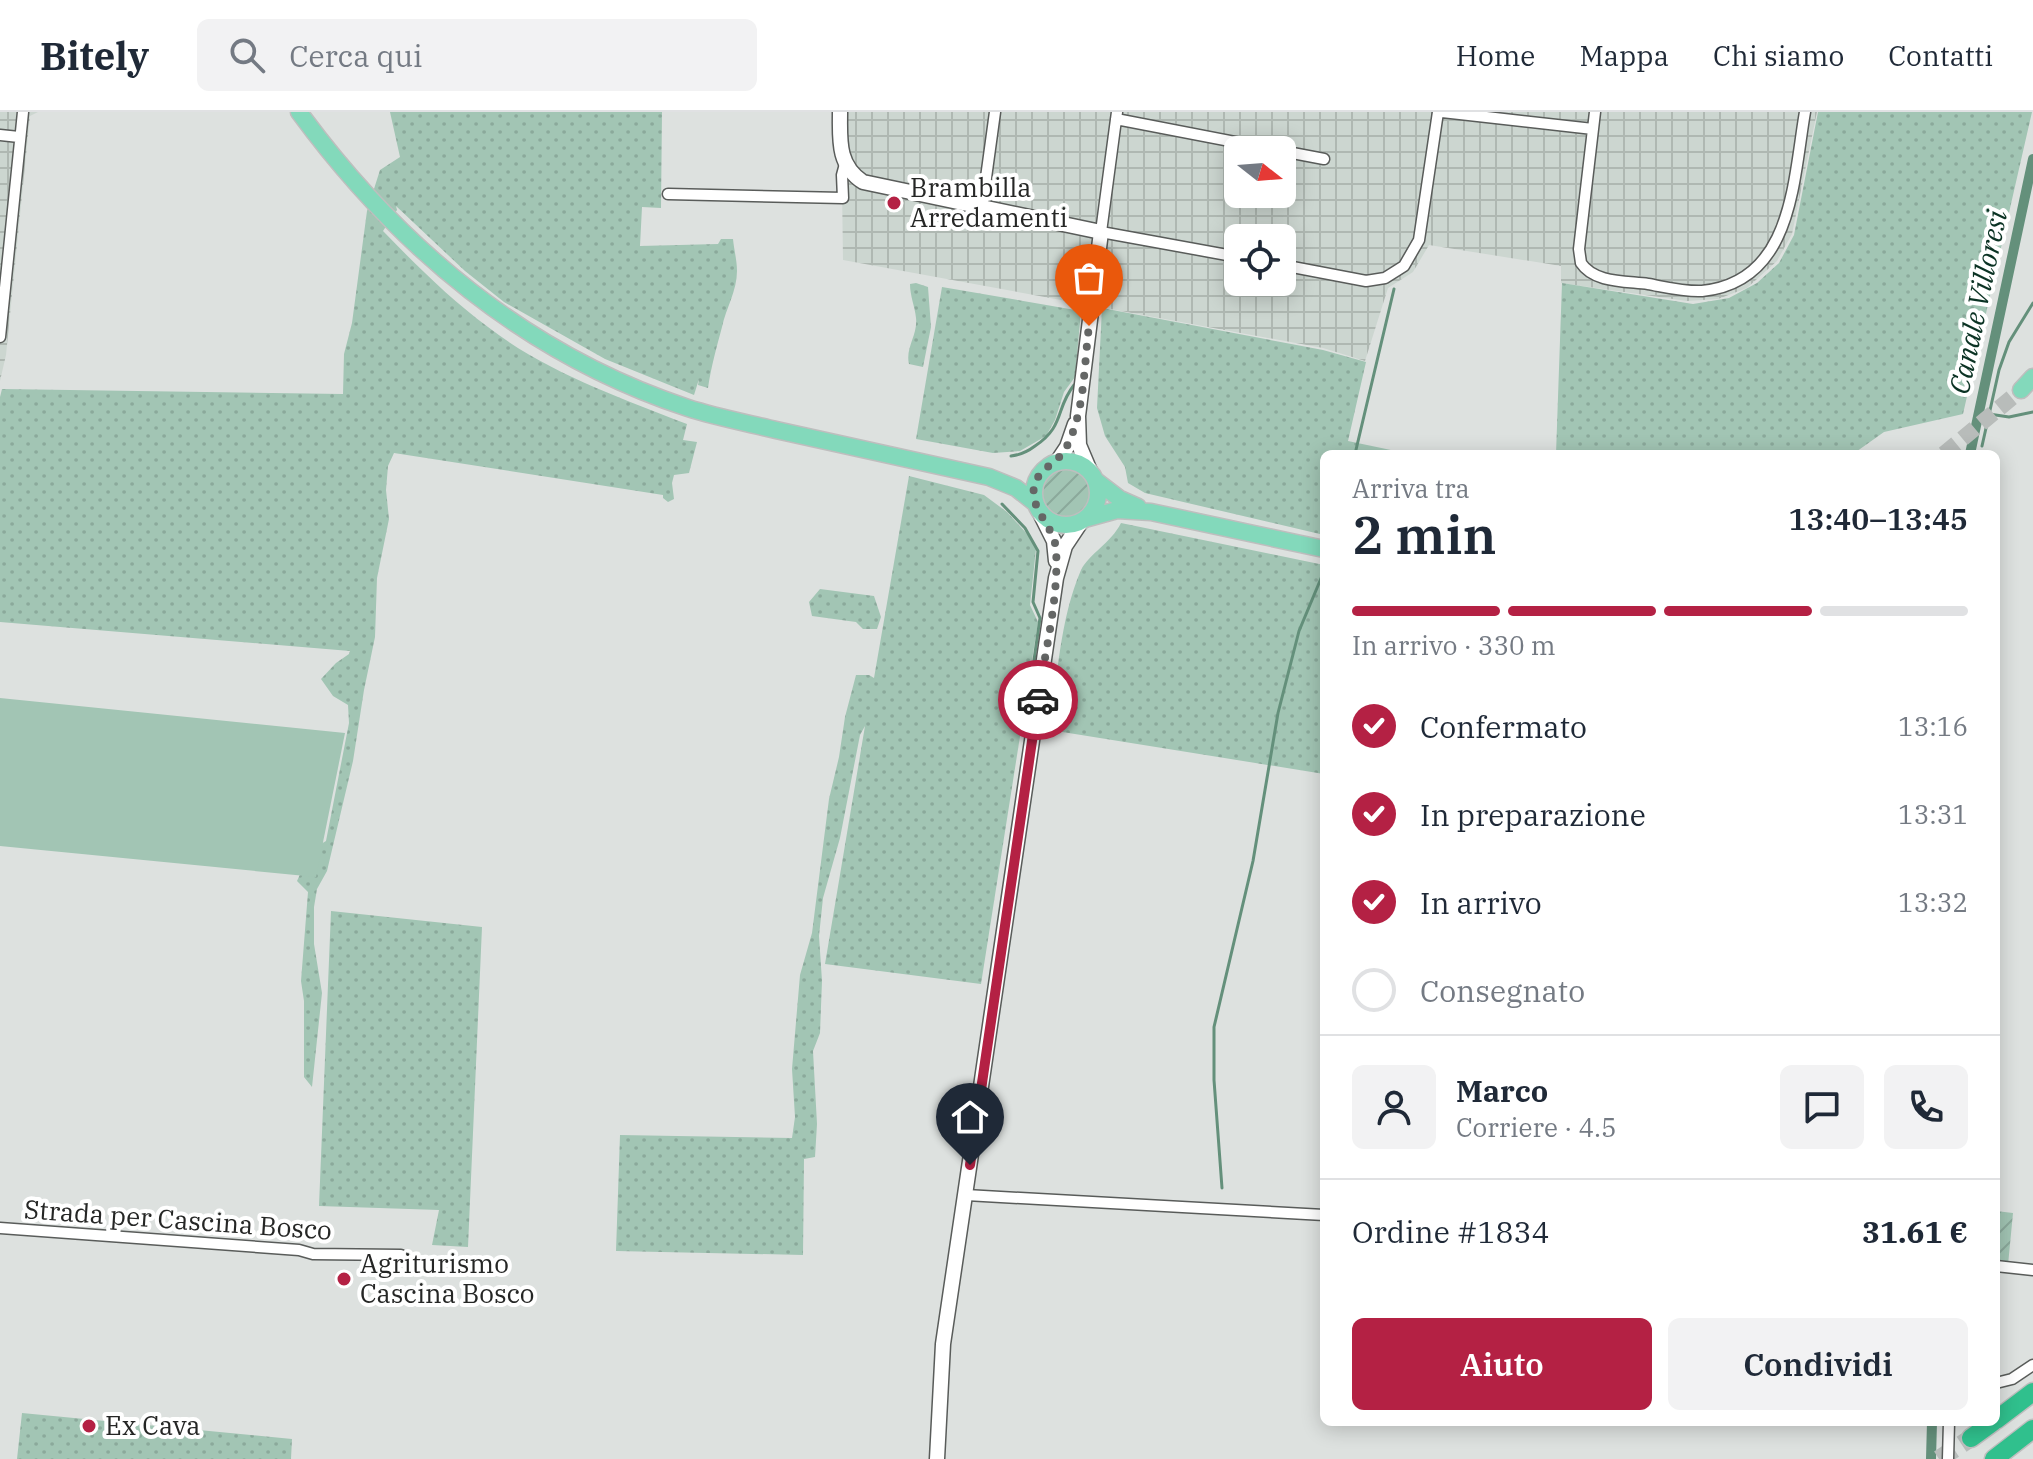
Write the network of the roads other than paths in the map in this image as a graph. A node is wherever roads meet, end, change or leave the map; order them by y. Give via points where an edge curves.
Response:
1 (23, 112) edge
2 (299, 112) edge
3 (840, 112) edge
4 (995, 112) edge
5 (1440, 112) edge
6 (1595, 112) edge
7 (1805, 112) edge
8 (1117, 116) edge
9 (1593, 129) junction
10 (0, 135) edge
11 (19, 137) junction
12 (1224, 138) edge
13 (1296, 153) edge
14 (1324, 159) dead end
15 (845, 164) junction
16 (668, 194) dead end
17 (982, 207) junction
18 (1101, 232) junction
19 (1224, 254) edge
20 (1296, 268) edge
21 (0, 337) edge
22 (1078, 416) junction
23 (1051, 465) junction
24 (1093, 476) junction
25 (989, 477) junction
26 (1038, 509) junction
27 (1151, 512) junction
28 (1084, 520) junction
29 (1320, 548) edge
30 (1056, 578) junction
31 (966, 1195) junction
32 (1320, 1215) edge
33 (0, 1228) edge
34 (401, 1255) dead end
35 (2000, 1266) edge
36 (2033, 1270) edge
37 (2033, 1365) edge
38 (2000, 1382) edge
39 (2033, 1392) edge
40 (2000, 1417) edge
41 (1949, 1426) edge
42 (1987, 1426) edge
43 (2033, 1429) edge
44 (1971, 1438) tunnel mouth
45 (2033, 1445) edge
46 (937, 1459) edge
47 (1948, 1459) edge
48 (1994, 1459) edge
49 (2005, 1459) edge

1 - 11 street
2 - 25 main road via 422,252 489,307 559,353 689,409
3 - 15 main road
4 - 17 street
5 - 9 street
5 - 20 street via 1419,240 1400,269 1366,281
6 - 9 street
7 - 9 street via 1778,240 1750,273 1702,291 1595,276 1583,267 1579,249
8 - 12 street
8 - 18 street
10 - 11 street
11 - 21 street
13 - 14 street
15 - 16 street via 843,198
15 - 17 main road via 863,182
17 - 18 main road
18 - 19 street
18 - 22 main road
22 - 23 main road via 1068,444
22 - 24 main road via 1079,445
23 - 24 main road via 1074,462
23 - 25 main road via 1021,477
23 - 26 main road via 1035,486
24 - 27 main road via 1120,499
24 - 28 main road via 1098,497
25 - 26 main road via 1016,488
26 - 28 main road via 1059,525
26 - 30 main road via 1054,541
27 - 28 main road via 1117,510
27 - 29 main road
28 - 30 main road via 1065,546
30 - 31 main road
31 - 32 street
31 - 46 main road via 941,1371
33 - 34 street, Strada per Cascina Bosco via 313,1254
35 - 36 street
37 - 38 street
39 - 40 highway
41 - 47 street
42 - 44 highway
43 - 48 highway
45 - 49 highway

